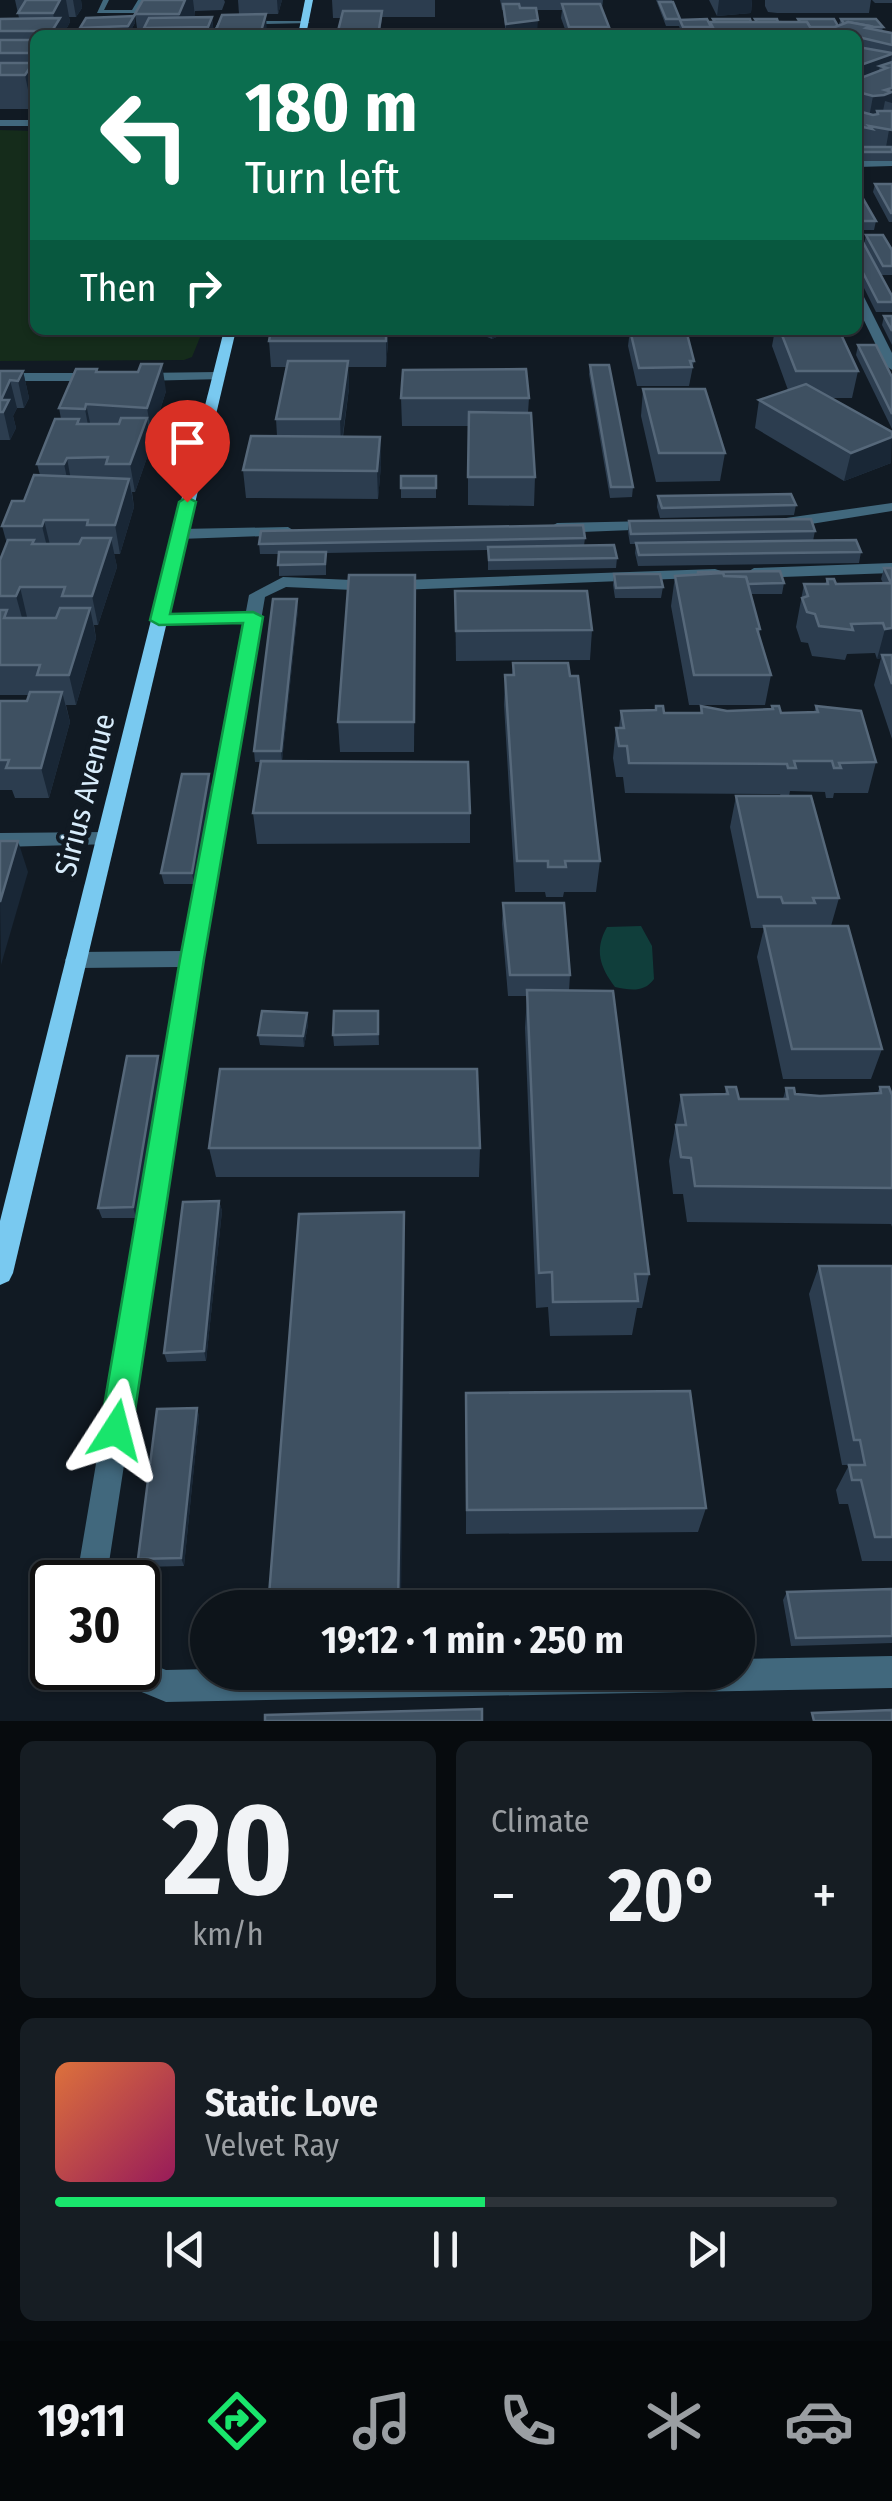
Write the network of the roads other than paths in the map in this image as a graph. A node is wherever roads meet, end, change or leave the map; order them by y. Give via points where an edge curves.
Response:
1 (106, 0) edge
2 (142, 0) edge
3 (310, 0) edge
4 (306, 23) junction
5 (217, 30) edge
6 (304, 30) edge
7 (0, 123) edge
8 (30, 124) edge
9 (862, 164) edge
10 (892, 164) edge
11 (862, 305) edge
12 (229, 335) edge
13 (892, 366) edge
14 (218, 376) junction
15 (0, 377) edge
16 (110, 377) edge
17 (128, 377) edge
18 (892, 506) edge
19 (769, 523) edge
20 (674, 525) edge
21 (540, 528) edge
22 (311, 532) edge
23 (180, 534) junction
24 (892, 568) edge
25 (253, 617) junction
26 (159, 620) junction
27 (105, 839) junction
28 (0, 840) edge
29 (192, 959) junction
30 (76, 960) junction
31 (0, 1274) edge
32 (95, 1560) edge
33 (892, 1672) edge
34 (160, 1684) edge

1 - 2 lane via 99,12 134,12
3 - 4 street
4 - 5 lane via 219,23
4 - 6 street
7 - 8 street
9 - 10 street
11 - 13 street
12 - 14 street, Sirius Avenue
14 - 17 street
14 - 23 street, Sirius Avenue
15 - 16 street
18 - 19 street
20 - 21 street
22 - 23 street
23 - 26 street, Sirius Avenue
24 - 25 street via 376,586 283,582 258,595
25 - 26 lane
25 - 29 street
26 - 27 street, Sirius Avenue
27 - 28 street
27 - 30 street, Sirius Avenue
29 - 30 street
29 - 32 street
30 - 31 street, Sirius Avenue
33 - 34 street

